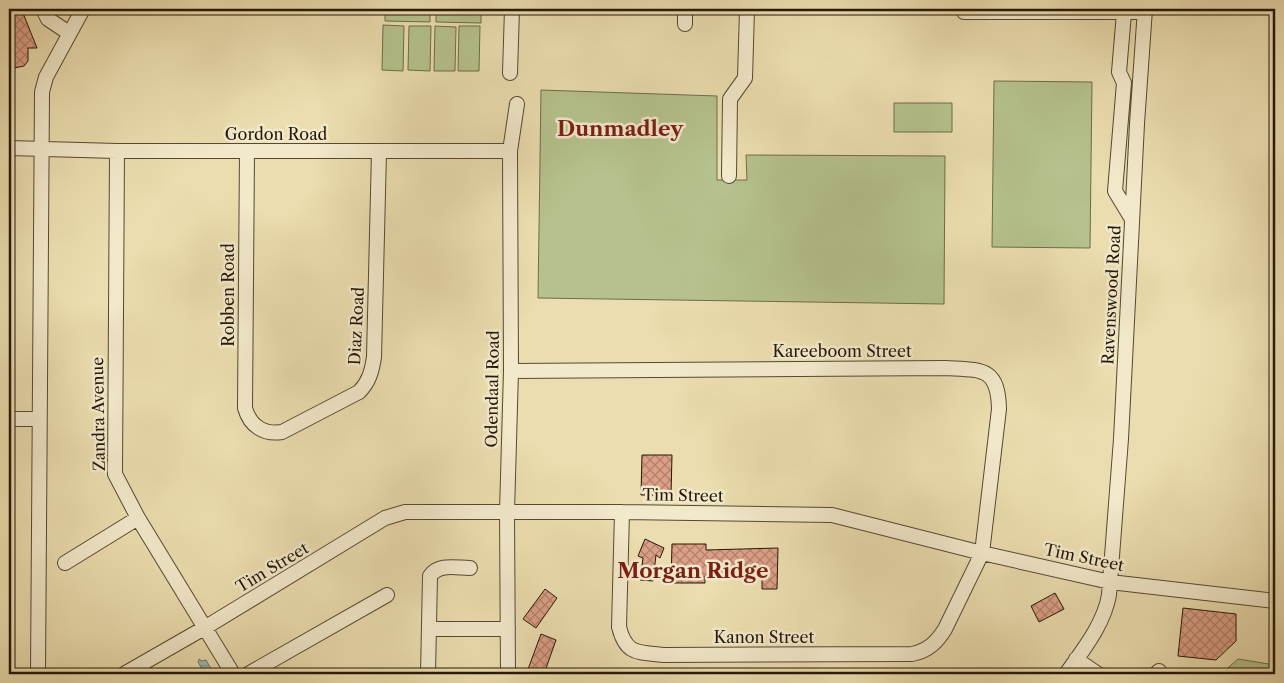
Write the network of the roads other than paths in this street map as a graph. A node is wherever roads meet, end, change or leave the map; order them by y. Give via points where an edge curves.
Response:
1 (44, 9) edge
2 (52, 9) edge
3 (83, 9) edge
4 (512, 9) edge
5 (685, 9) edge
6 (747, 9) edge
7 (1145, 10) edge
8 (964, 12) dead end
9 (1124, 13) junction
10 (685, 24) dead end
11 (72, 28) junction
12 (510, 73) dead end
13 (517, 104) dead end
14 (9, 148) edge
15 (41, 149) junction
16 (117, 150) junction
17 (247, 151) junction
18 (510, 151) junction
19 (378, 152) junction
20 (729, 176) dead end
21 (1132, 220) junction
22 (511, 371) junction
23 (13, 419) edge
24 (39, 419) junction
25 (263, 431) joint
26 (39, 440) junction
27 (507, 512) junction
28 (622, 512) junction
29 (138, 518) junction
30 (982, 554) junction
31 (66, 563) dead end
32 (470, 568) dead end
33 (1110, 582) junction
34 (386, 596) dead end
35 (1275, 601) edge
36 (206, 627) junction
37 (429, 629) junction
38 (508, 629) junction
39 (1076, 659) junction
40 (38, 674) edge
41 (124, 674) edge
42 (234, 674) edge
43 (248, 674) edge
44 (428, 674) edge
45 (508, 674) edge
46 (1066, 674) edge
47 (1098, 674) edge

1 - 11 street via 48,19
2 - 11 street
3 - 11 street
4 - 12 street
5 - 10 street
6 - 20 street via 745,78 730,98
7 - 9 street
7 - 21 street, Ravenswood Road
8 - 9 street
9 - 21 street via 1119,72 1124,83 1115,191
11 - 15 street via 43,86
13 - 18 street, Odendaal Road
14 - 15 street, Gordon Road
15 - 16 street, Gordon Road
15 - 24 street
16 - 17 street, Gordon Road
16 - 29 street, Zandra Avenue via 114,468 117,481
17 - 19 street, Gordon Road
17 - 25 street, Robben Road via 245,408 248,418
18 - 19 street, Gordon Road
18 - 22 street, Odendaal Road
19 - 25 street, Diaz Road via 372,370 359,392 282,432
21 - 33 street, Ravenswood Road
22 - 27 street, Odendaal Road
22 - 30 street, Kareeboom Street via 978,370 994,379 998,387 999,409
23 - 24 street
23 - 26 street
24 - 26 street
26 - 40 street
27 - 28 street, Tim Street
27 - 36 street, Tim Street via 405,512 393,515
27 - 38 street, Odendaal Road
28 - 30 street, Tim Street via 832,515
28 - 30 street, Kanon Street via 619,627 622,639 635,651 663,655 920,653 946,630
29 - 31 street
29 - 36 street, Zandra Avenue
30 - 33 street, Tim Street
32 - 37 street via 437,569 430,576
33 - 35 street, Tim Street
33 - 39 street, Ravenswood Road via 1108,605
34 - 43 street
36 - 41 street, Tim Street
36 - 42 street, Zandra Avenue
37 - 38 street
37 - 44 street
38 - 45 street, Odendaal Road
39 - 46 street, Ravenswood Road
39 - 47 street

